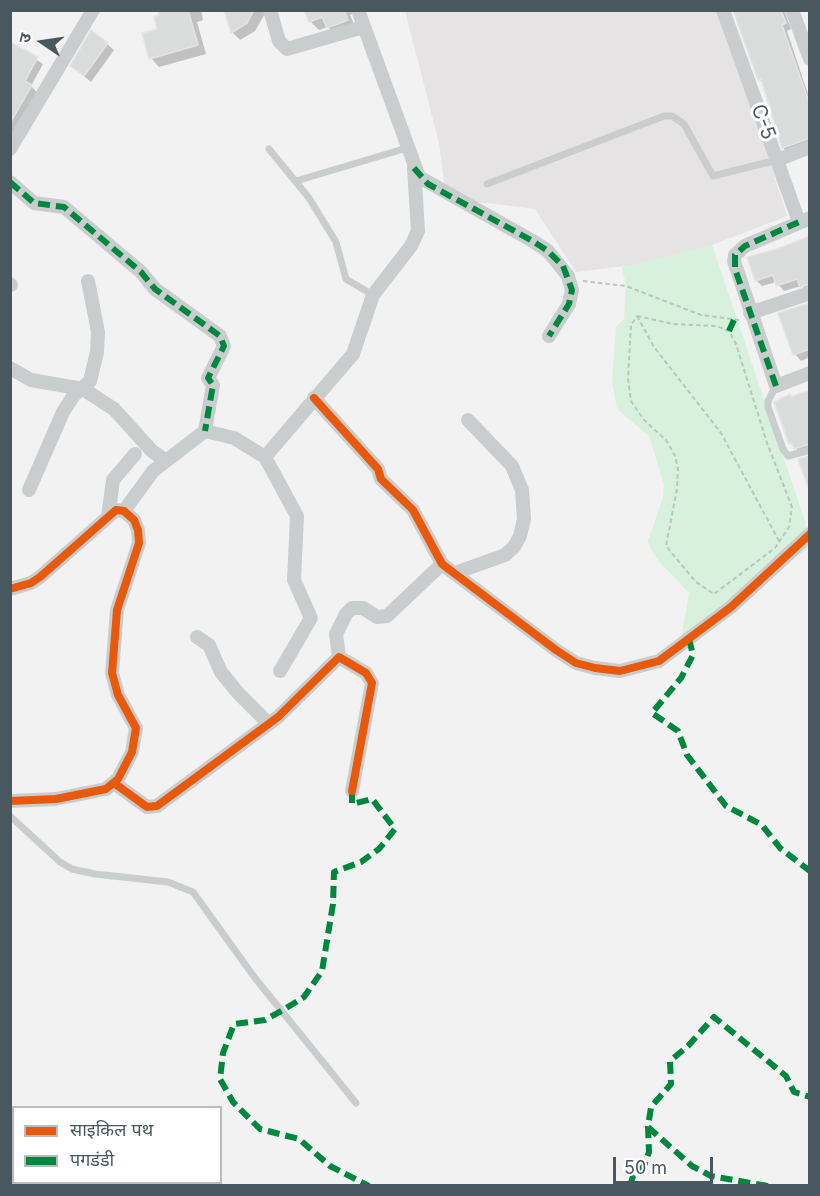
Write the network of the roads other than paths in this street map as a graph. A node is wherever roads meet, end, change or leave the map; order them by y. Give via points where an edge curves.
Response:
1 (93, 10) edge
2 (270, 10) edge
3 (358, 10) edge
4 (723, 10) edge
5 (792, 10) edge
6 (363, 27) junction
7 (810, 59) edge
8 (810, 147) edge
9 (407, 148) junction
10 (10, 149) edge
11 (269, 149) dead end
12 (777, 160) junction
13 (414, 168) junction
14 (296, 181) junction
15 (10, 182) edge
16 (487, 184) dead end
17 (804, 220) edge
18 (88, 282) dead end
19 (810, 293) edge
20 (373, 295) junction
21 (752, 318) junction
22 (549, 336) dead end
23 (10, 368) edge
24 (810, 373) edge
25 (776, 386) junction
26 (83, 389) junction
27 (314, 398) junction
28 (468, 420) dead end
29 (205, 431) junction
30 (810, 450) edge
31 (135, 454) dead end
32 (265, 457) junction
33 (166, 461) junction
34 (28, 490) dead end
35 (124, 511) junction
36 (108, 517) junction
37 (810, 534) edge
38 (442, 564) junction
39 (455, 573) junction
40 (10, 589) edge
41 (197, 637) dead end
42 (339, 657) junction
43 (280, 671) dead end
44 (269, 724) junction
45 (114, 783) junction
46 (352, 791) dead end
47 (10, 801) edge
48 (10, 816) edge
49 (356, 1103) dead end

1 - 10 street
2 - 6 street via 279,41 286,49
3 - 6 street
4 - 12 street, C-5
5 - 7 street
6 - 9 street
8 - 12 street
9 - 13 street
9 - 14 lane
11 - 14 lane
12 - 16 lane via 713,176 684,124 664,116
12 - 17 street, C-5
13 - 20 street via 418,231
13 - 22 street via 428,184 548,251 568,276 572,290 569,304
14 - 20 lane via 336,242 346,279
15 - 29 street via 34,203 64,207 141,272 154,289 220,336 224,346 208,378 213,385
17 - 21 street via 745,246 735,255 735,269
18 - 26 street via 98,332 90,381
19 - 21 street
20 - 27 street via 353,354
21 - 25 street
23 - 26 street via 31,380
24 - 25 street
25 - 30 lane via 768,407 783,449 788,456
26 - 33 street via 114,410
26 - 34 street via 63,412
27 - 32 street
27 - 38 street via 378,469 381,480 413,510
28 - 39 street via 512,466 522,490 524,519 517,542 505,555
29 - 32 street via 234,438
29 - 33 street
31 - 36 street via 113,480
32 - 43 street via 297,516 294,580 311,618
33 - 35 street via 153,471
35 - 36 street via 116,510
35 - 45 street via 134,520 139,543 116,617 112,673 136,736 132,752
36 - 40 street via 40,577
37 - 39 street via 731,607 659,661 620,671 576,663
38 - 39 street
38 - 42 street via 387,616 377,617 363,608 352,608 336,634
41 - 44 street via 209,645 221,672
42 - 44 street
42 - 46 street via 366,673 372,683
44 - 45 street via 157,806 147,807
45 - 47 street via 80,795
48 - 49 lane via 72,869 168,882 193,892 250,972

